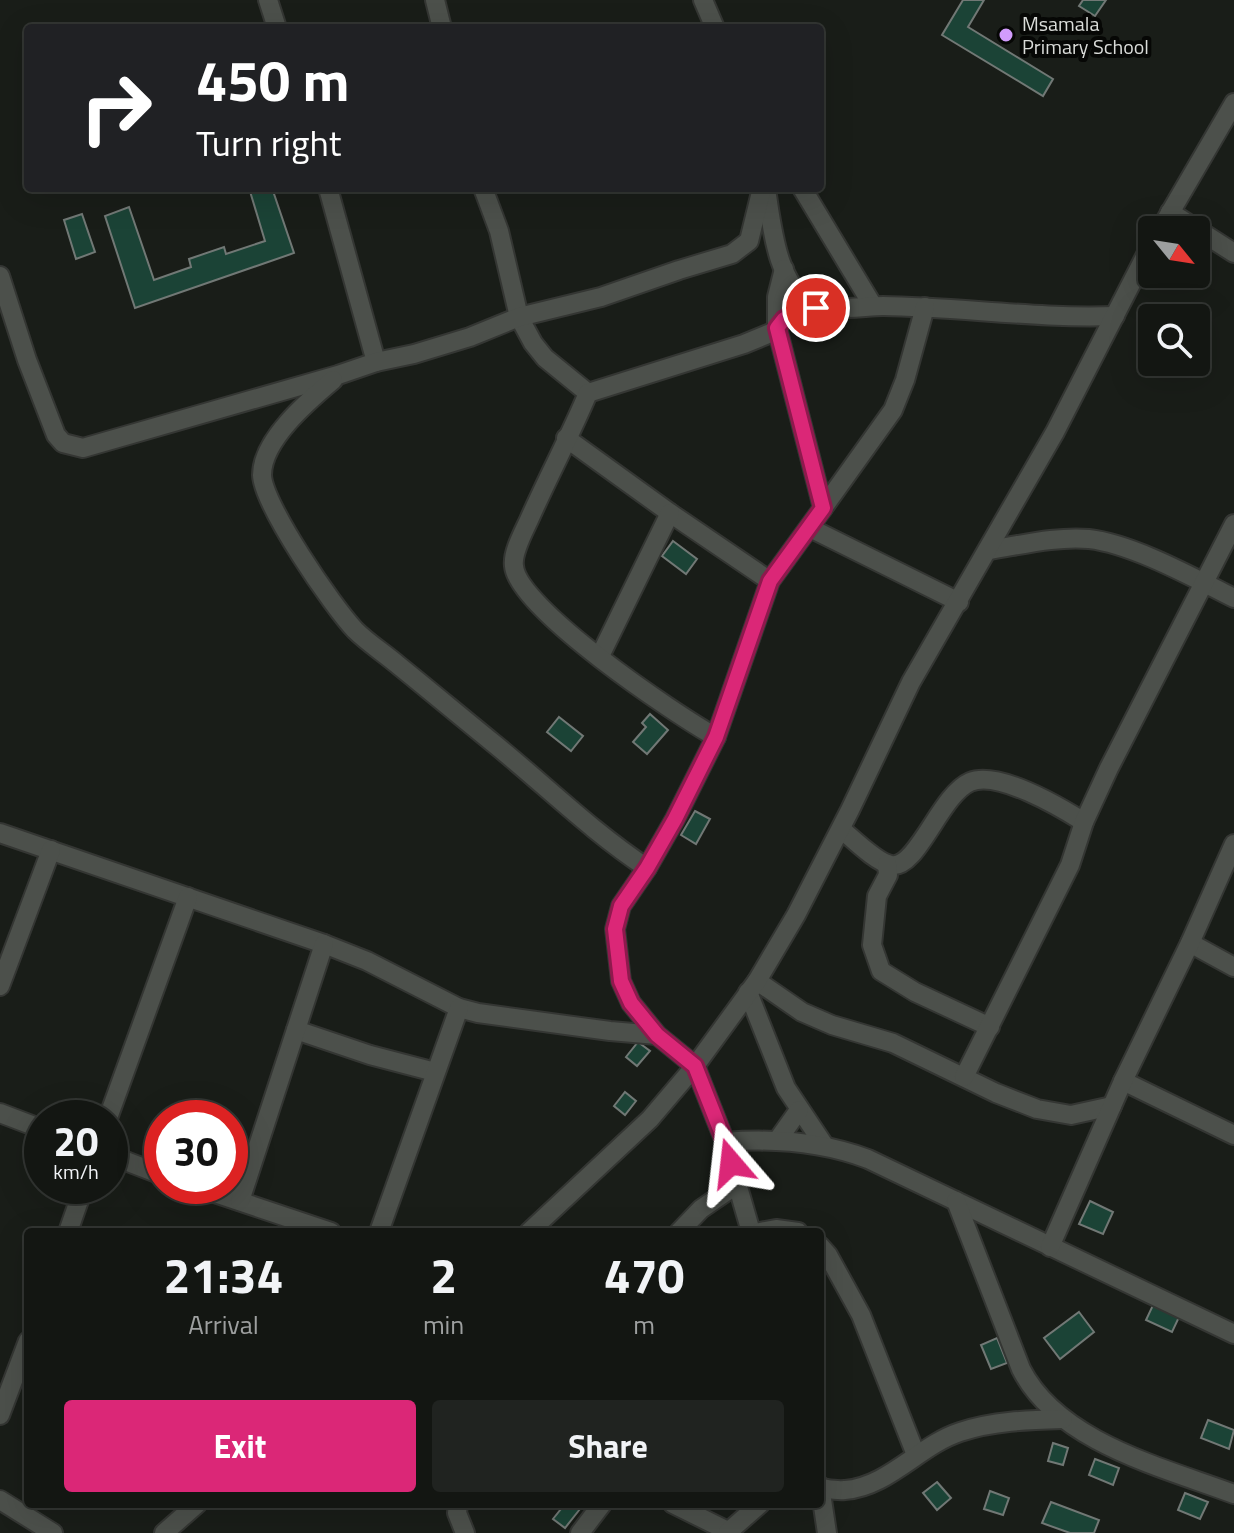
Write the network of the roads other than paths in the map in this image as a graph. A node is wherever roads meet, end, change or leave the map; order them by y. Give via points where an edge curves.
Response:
1 (268, 0) edge
2 (435, 0) edge
3 (703, 0) edge
4 (276, 24) edge
5 (441, 24) edge
6 (713, 24) edge
7 (1234, 103) edge
8 (329, 192) edge
9 (484, 192) edge
10 (763, 192) edge
11 (765, 192) edge
12 (804, 192) edge
13 (1170, 212) junction
14 (1168, 216) edge
15 (1234, 253) edge
16 (784, 269) junction
17 (1138, 271) edge
18 (0, 276) edge
19 (873, 306) junction
20 (925, 307) junction
21 (816, 308) junction
22 (1115, 316) junction
23 (519, 317) junction
24 (777, 328) junction
25 (376, 362) junction
26 (338, 375) junction
27 (588, 393) junction
28 (566, 438) junction
29 (823, 508) junction
30 (670, 513) junction
31 (1234, 524) edge
32 (810, 528) junction
33 (989, 550) junction
34 (770, 581) junction
35 (1204, 583) junction
36 (1234, 598) edge
37 (959, 602) junction
38 (600, 656) junction
39 (716, 737) junction
40 (1084, 822) junction
41 (841, 829) junction
42 (0, 833) edge
43 (1234, 844) edge
44 (51, 850) junction
45 (887, 864) junction
46 (647, 868) junction
47 (188, 897) junction
48 (1190, 943) junction
49 (324, 944) junction
50 (1234, 967) edge
51 (0, 986) edge
52 (753, 986) junction
53 (459, 1008) junction
54 (990, 1027) junction
55 (296, 1030) junction
56 (657, 1035) junction
57 (695, 1066) junction
58 (435, 1072) junction
59 (964, 1077) junction
60 (1123, 1081) junction
61 (115, 1100) edge
62 (1112, 1106) junction
63 (799, 1110) junction
64 (0, 1113) edge
65 (24, 1122) edge
66 (1234, 1135) edge
67 (777, 1141) junction
68 (725, 1142) junction
69 (824, 1145) junction
70 (248, 1177) edge
71 (736, 1185) junction
72 (956, 1201) junction
73 (78, 1204) edge
74 (248, 1204) edge
75 (69, 1228) edge
76 (319, 1228) edge
77 (380, 1228) edge
78 (533, 1228) edge
79 (683, 1228) edge
80 (750, 1228) edge
81 (1050, 1247) junction
82 (824, 1250) edge
83 (1234, 1334) edge
84 (24, 1352) edge
85 (0, 1415) edge
86 (1063, 1419) junction
87 (916, 1455) junction
88 (824, 1488) edge
89 (1234, 1494) edge
90 (0, 1500) edge
91 (192, 1508) edge
92 (458, 1508) edge
93 (593, 1508) edge
94 (681, 1508) edge
95 (756, 1508) edge
96 (823, 1508) edge
97 (730, 1532) edge
98 (53, 1533) edge
99 (164, 1533) edge
100 (465, 1533) edge
101 (580, 1533) edge
102 (827, 1533) edge

1 - 4 street
2 - 5 street
3 - 6 street
7 - 13 street
8 - 25 street
9 - 23 street
10 - 23 street via 749,241 732,254 601,297
11 - 16 street
12 - 19 street
13 - 14 street
13 - 15 street
16 - 21 street via 796,292
16 - 24 street
17 - 22 street
18 - 26 street via 46,413 56,435 73,447 111,442
19 - 20 street
19 - 21 street
20 - 22 street
20 - 29 street via 893,410
21 - 24 street via 784,319
22 - 33 street
23 - 25 street
23 - 27 street via 545,358
24 - 27 street via 744,344
24 - 29 street
25 - 26 street
26 - 46 street via 285,426 266,458 262,475 282,526 355,630 583,821
27 - 28 street
28 - 30 street
28 - 38 street via 513,565 520,585 541,611
29 - 32 street
30 - 34 street
30 - 38 street
31 - 35 street
32 - 34 street
32 - 37 street
33 - 35 street via 1063,539 1110,542
33 - 37 street
34 - 39 street
35 - 36 street
35 - 40 street
37 - 41 street via 911,682
38 - 39 street
39 - 46 street
40 - 45 street via 1056,804 1000,783 970,782 941,809 914,853 897,865
40 - 54 street via 1070,865
41 - 45 street
41 - 52 street
42 - 44 street
43 - 48 street
44 - 47 street
44 - 51 street
45 - 54 street via 888,875 877,896 872,945 881,971
46 - 56 street via 621,906 616,955 631,1003
47 - 49 street
47 - 61 street
48 - 50 street
48 - 60 street
49 - 53 street
49 - 55 street
52 - 57 street
52 - 59 street via 832,1025 893,1043
52 - 63 street via 781,1078
53 - 56 street
53 - 58 street
54 - 59 street
55 - 58 street
55 - 70 street
56 - 57 street
57 - 68 street
57 - 78 street via 650,1119
58 - 77 street
59 - 62 street via 1055,1114
60 - 62 street
60 - 66 street
62 - 81 street
63 - 67 street
63 - 69 street
64 - 65 street
67 - 68 street
67 - 69 street
68 - 71 street
69 - 72 street via 868,1159
71 - 79 street
71 - 80 street
72 - 81 street
72 - 86 street via 1021,1369 1044,1403
73 - 75 street
74 - 76 street
81 - 83 street
82 - 87 street via 861,1315
84 - 85 street
86 - 87 street via 958,1433
86 - 89 street via 1129,1454
87 - 88 street via 859,1488
90 - 98 street
91 - 99 street
92 - 100 street
93 - 101 street
94 - 97 street
95 - 97 street
96 - 102 street

